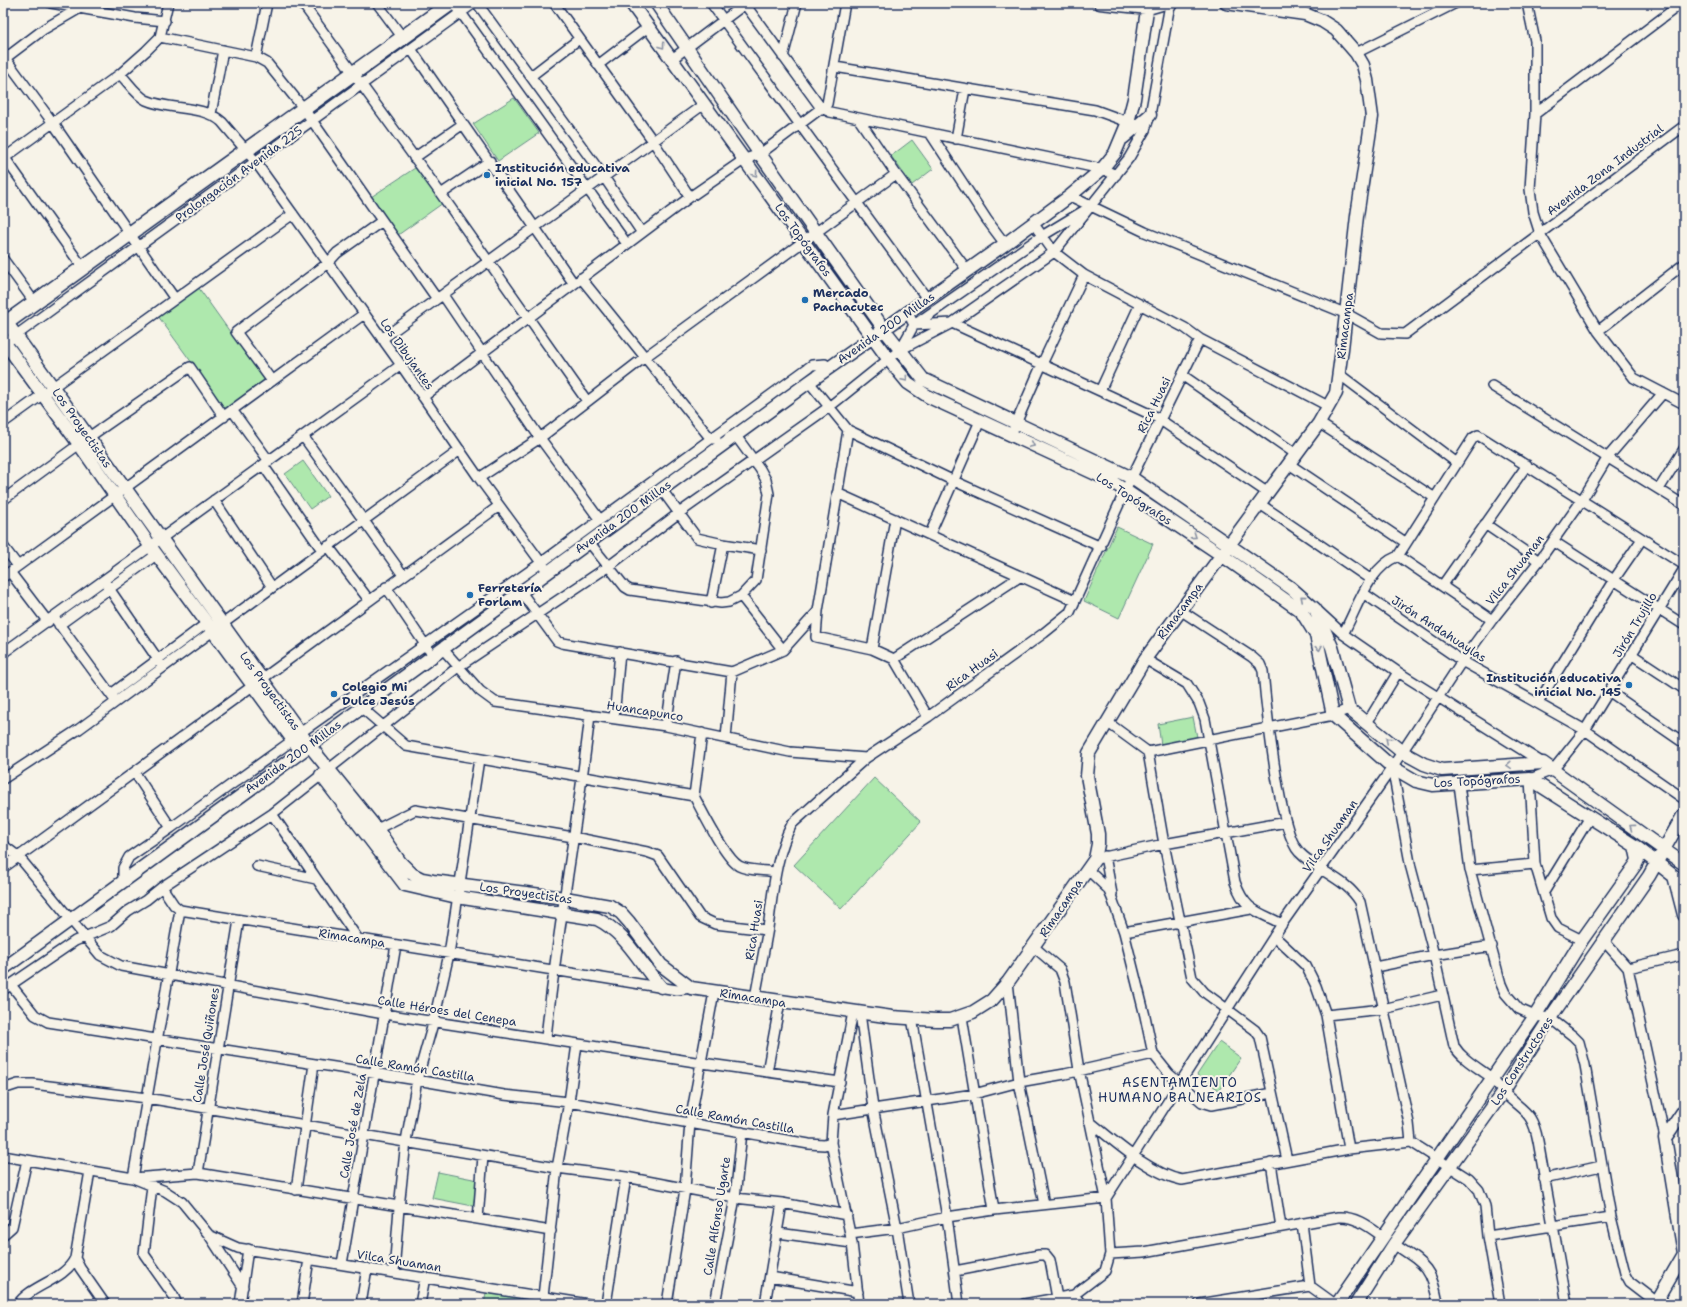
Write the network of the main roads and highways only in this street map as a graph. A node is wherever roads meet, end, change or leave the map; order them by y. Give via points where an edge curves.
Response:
1 (631, 3) edge
2 (656, 3) edge
3 (1100, 3) edge
4 (1165, 3) edge
5 (1226, 3) edge
6 (1148, 6) edge
7 (456, 8) edge
8 (1150, 115) road end
9 (1122, 138) junction
10 (5, 324) edge
11 (884, 329) junction
12 (873, 337) junction
13 (4, 344) edge
14 (84, 441) junction
15 (1230, 545) junction
16 (1223, 556) junction
17 (214, 626) junction
18 (305, 748) junction
19 (1684, 814) edge
20 (372, 832) junction
21 (1635, 846) junction
22 (1664, 850) junction
23 (1656, 862) junction
24 (1684, 864) edge
25 (1674, 876) junction
26 (1684, 884) edge
27 (1684, 915) edge
28 (3, 969) edge
29 (661, 987) road end
30 (691, 988) joint
31 (1684, 1110) edge
32 (1684, 1254) edge
33 (1656, 1303) edge
34 (1336, 1304) edge
35 (1356, 1304) edge

1 -> 12 main road, Los Topógrafos
2 - 11 main road, Los Topógrafos
3 - 6 main road
4 - 6 main road
5 - 15 main road, Rimacampa via 1304,14 1336,30 1356,53 1365,72 1372,117 1357,216 1336,393 1319,422
6 - 9 main road, Avenida 200 Millas via 1134,99
7 - 10 main road, Prolongación Avenida 225 via 357,79 304,109 251,156 130,234
8 - 9 main road
9 - 11 main road, Avenida 200 Millas via 1102,169 1070,196 928,300
10 - 14 main road, Los Proyectistas via 53,386
11 - 12 main road, Avenida 200 Millas
11 - 15 main road, Los Topógrafos via 923,379 1132,478
12 -> 16 main road, Los Topógrafos via 889,360 916,390 1111,481
12 - 18 main road, Avenida 200 Millas via 589,542 544,568 521,592 433,650 362,708
13 - 14 main road
14 - 17 main road, Los Proyectistas via 125,489 160,539
14 - 17 main road via 115,496 153,551
15 - 16 main road, Rimacampa
22 -> 15 main road, Los Topógrafos via 1543,763 1442,770 1402,752 1349,708 1332,647 1315,609 1291,588
16 -> 21 main road, Los Topógrafos via 1301,611 1316,635 1333,715 1392,767 1416,781 1433,785 1530,779
16 - 30 main road, Rimacampa via 1145,659 1089,753 1087,762 1090,791 1100,858 1087,869 1034,947 992,1000 962,1017 943,1020 857,1012
17 - 18 main road, Los Proyectistas
18 - 20 main road, Los Proyectistas
18 - 28 main road, Avenida 200 Millas
19 - 22 main road, Los Constructores
20 - 29 main road via 405,886 457,897 597,919 610,925
20 - 30 main road, Los Proyectistas via 412,874 422,879 610,906 621,913 662,965
21 - 23 main road, Los Topógrafos
21 - 34 main road, Los Constructores via 1638,860 1636,864 1582,940 1535,1016
22 - 23 main road, Los Constructores
22 - 24 main road
23 - 25 main road, Los Topógrafos
23 - 35 main road, Los Constructores via 1503,1092 1394,1244
25 - 26 main road, Los Topógrafos
25 - 27 main road
31 - 32 main road via 1666,1138
32 - 33 main road

